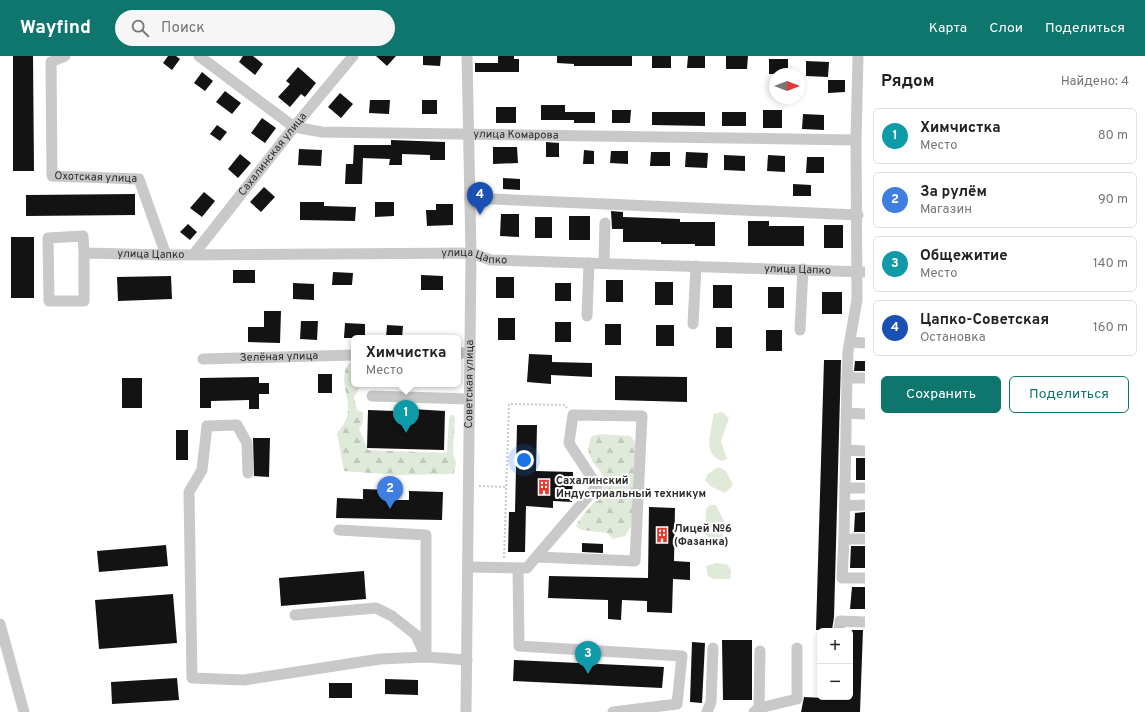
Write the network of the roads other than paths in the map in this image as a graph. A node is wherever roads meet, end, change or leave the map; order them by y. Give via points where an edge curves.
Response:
1 (65, 56) edge
2 (199, 56) edge
3 (353, 56) edge
4 (467, 56) edge
5 (858, 56) edge
6 (862, 72) edge
7 (294, 126) junction
8 (468, 134) junction
9 (856, 140) junction
10 (470, 198) junction
11 (858, 215) junction
12 (605, 223) dead end
13 (84, 253) junction
14 (471, 253) junction
15 (194, 254) junction
16 (166, 255) junction
17 (589, 263) junction
18 (604, 264) junction
19 (696, 266) junction
20 (803, 269) junction
21 (861, 271) edge
22 (587, 316) dead end
23 (693, 324) dead end
24 (800, 330) dead end
25 (850, 342) junction
26 (865, 343) edge
27 (470, 352) junction
28 (461, 353) edge
29 (351, 355) edge
30 (203, 359) dead end
31 (847, 378) junction
32 (865, 378) edge
33 (372, 396) dead end
34 (469, 399) junction
35 (847, 414) junction
36 (865, 414) edge
37 (846, 450) junction
38 (865, 451) edge
39 (248, 473) dead end
40 (845, 488) junction
41 (865, 488) edge
42 (865, 505) edge
43 (844, 506) junction
44 (339, 530) dead end
45 (844, 539) junction
46 (865, 539) edge
47 (536, 557) junction
48 (468, 567) junction
49 (518, 568) junction
50 (865, 578) edge
51 (295, 615) dead end
52 (865, 622) edge
53 (0, 624) edge
54 (839, 628) edge
55 (713, 648) dead end
56 (797, 648) dead end
57 (760, 650) dead end
58 (426, 657) junction
59 (467, 660) junction
60 (756, 710) edge
61 (628, 711) edge
62 (24, 712) edge
63 (466, 712) edge
64 (613, 712) edge
65 (707, 712) edge

1 - 16 street, Охотская улица via 51,62 52,176 139,179
2 - 7 street, улица Комарова
3 - 7 street, Сахалинская улица
4 - 8 street, Советская улица
5 - 6 street
6 - 9 street
7 - 8 street, улица Комарова via 322,132
7 - 15 street, Сахалинская улица
8 - 9 street, улица Комарова
8 - 10 street, Советская улица
9 - 11 street
10 - 11 street
10 - 14 street, Советская улица
11 - 21 street
12 - 18 street
13 - 13 street via 83,236 48,238 49,301 84,301
13 - 16 street, улица Цапко
14 - 15 street, улица Цапко
14 - 17 street, улица Цапко via 487,260
14 - 27 street, Советская улица
15 - 16 street, улица Цапко
17 - 18 street, улица Цапко
17 - 22 street
18 - 19 street, улица Цапко
19 - 20 street, улица Цапко
19 - 23 street
20 - 21 street, улица Цапко
20 - 24 street
21 - 25 street
25 - 26 street
25 - 31 street
27 - 28 street
27 - 34 street, Советская улица
29 - 30 street, Зелёная улица
31 - 32 street
31 - 35 street
33 - 34 street
34 - 48 street, Советская улица
35 - 36 street
35 - 37 street
37 - 38 street
37 - 40 street
39 - 58 street via 247,442 237,424 207,426 202,470 188,492 192,678 244,680 380,659
40 - 41 street
40 - 43 street
42 - 43 street
43 - 45 street
44 - 58 street via 426,535
45 - 46 street
45 - 50 street via 842,578
47 - 47 street via 597,486 569,443 572,415 642,416 634,561
47 - 49 street via 527,568
48 - 49 street
48 - 59 street, Советская улица
49 - 61 street via 518,646 682,656 678,704
51 - 58 street via 376,608 392,616 416,635
52 - 54 street via 840,621
53 - 62 street
55 - 65 street via 711,702
56 - 60 street via 797,699
57 - 60 street
58 - 59 street
59 - 63 street, Советская улица
61 - 64 street

